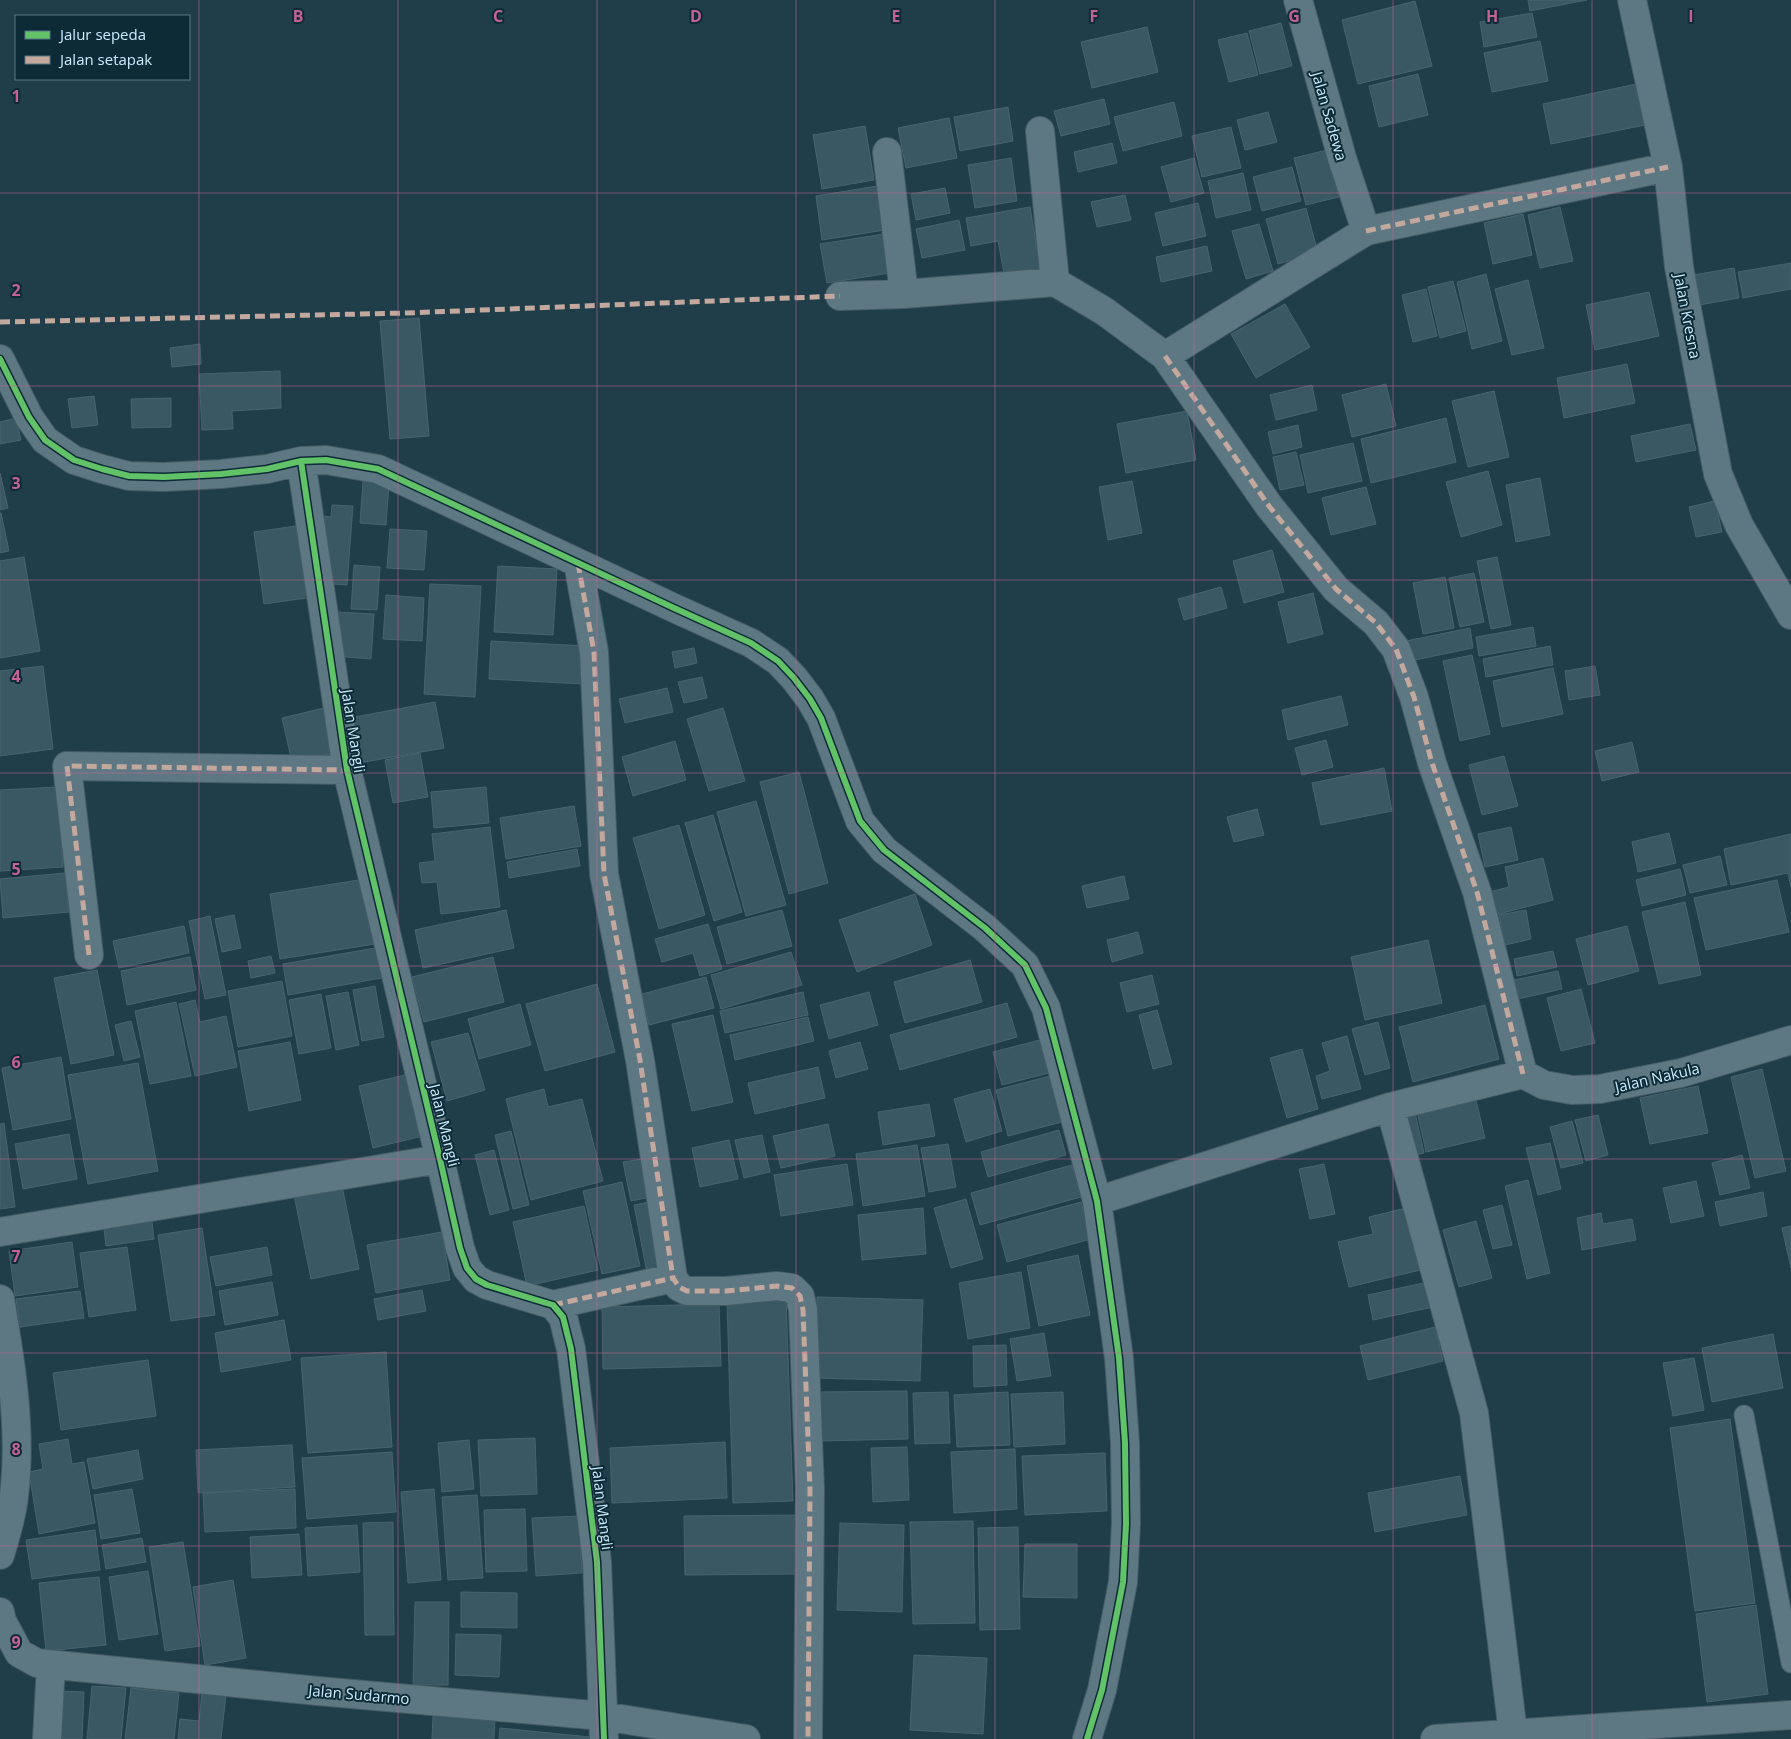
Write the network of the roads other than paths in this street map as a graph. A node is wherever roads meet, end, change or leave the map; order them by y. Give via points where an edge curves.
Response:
1 (1298, 0) edge
2 (1632, 0) edge
3 (1040, 130) dead end
4 (887, 152) dead end
5 (1668, 167) junction
6 (1366, 231) junction
7 (1055, 282) junction
8 (904, 294) junction
9 (840, 296) dead end
10 (1165, 356) junction
11 (0, 358) edge
12 (301, 461) junction
13 (578, 562) junction
14 (1791, 615) edge
15 (347, 770) junction
16 (89, 954) dead end
17 (1791, 1040) edge
18 (1523, 1074) junction
19 (1390, 1108) junction
20 (440, 1160) junction
21 (1097, 1201) junction
22 (0, 1232) edge
23 (673, 1278) junction
24 (0, 1299) edge
25 (553, 1305) junction
26 (1744, 1415) dead end
27 (0, 1555) edge
28 (0, 1612) edge
29 (1791, 1663) edge
30 (50, 1665) junction
31 (1791, 1715) edge
32 (603, 1727) edge
33 (1513, 1733) junction
34 (47, 1739) edge
35 (746, 1739) edge
36 (808, 1739) edge
37 (1087, 1739) edge
38 (1435, 1739) edge

1 - 6 street, Jalan Sadewa
2 - 5 street, Jalan Kresna
3 - 7 street
4 - 8 street
5 - 6 street
5 - 14 street, Jalan Kresna via 1678,267 1718,474 1739,526
6 - 10 street
7 - 8 street
7 - 10 street via 1104,311
8 - 9 street
10 - 18 street via 1269,506 1336,588 1376,623 1396,649 1477,892
11 - 12 street via 29,417 45,440 74,460 130,476 164,477 268,469
12 - 13 street via 326,460 378,469
12 - 15 street, Jalan Mangli
13 - 21 street via 752,642 794,678 821,718 860,821 884,850 985,928 1025,965 1046,1008
13 - 23 street via 594,652 604,874 640,1060
15 - 16 street via 67,766
15 - 20 street, Jalan Mangli
17 - 18 street, Jalan Nakula via 1681,1073 1600,1089 1572,1090 1544,1085
18 - 19 street
19 - 21 street
19 - 33 street via 1474,1413
20 - 22 street
20 - 25 street, Jalan Mangli via 467,1268 476,1279 487,1285
21 - 37 street via 1120,1358 1126,1524 1121,1591 1102,1690
23 - 25 street
23 - 36 street via 679,1287 687,1291 777,1286 792,1288 800,1296 810,1490
24 - 27 street via 16,1415 11,1517
25 - 32 street, Jalan Mangli via 563,1317 570,1349 596,1553
26 - 29 lane
28 - 30 street, Jalan Sudarmo via 20,1653 37,1663
30 - 32 street, Jalan Sudarmo
30 - 34 street
31 - 33 street
32 - 35 street, Jalan Sudarmo
33 - 38 street

